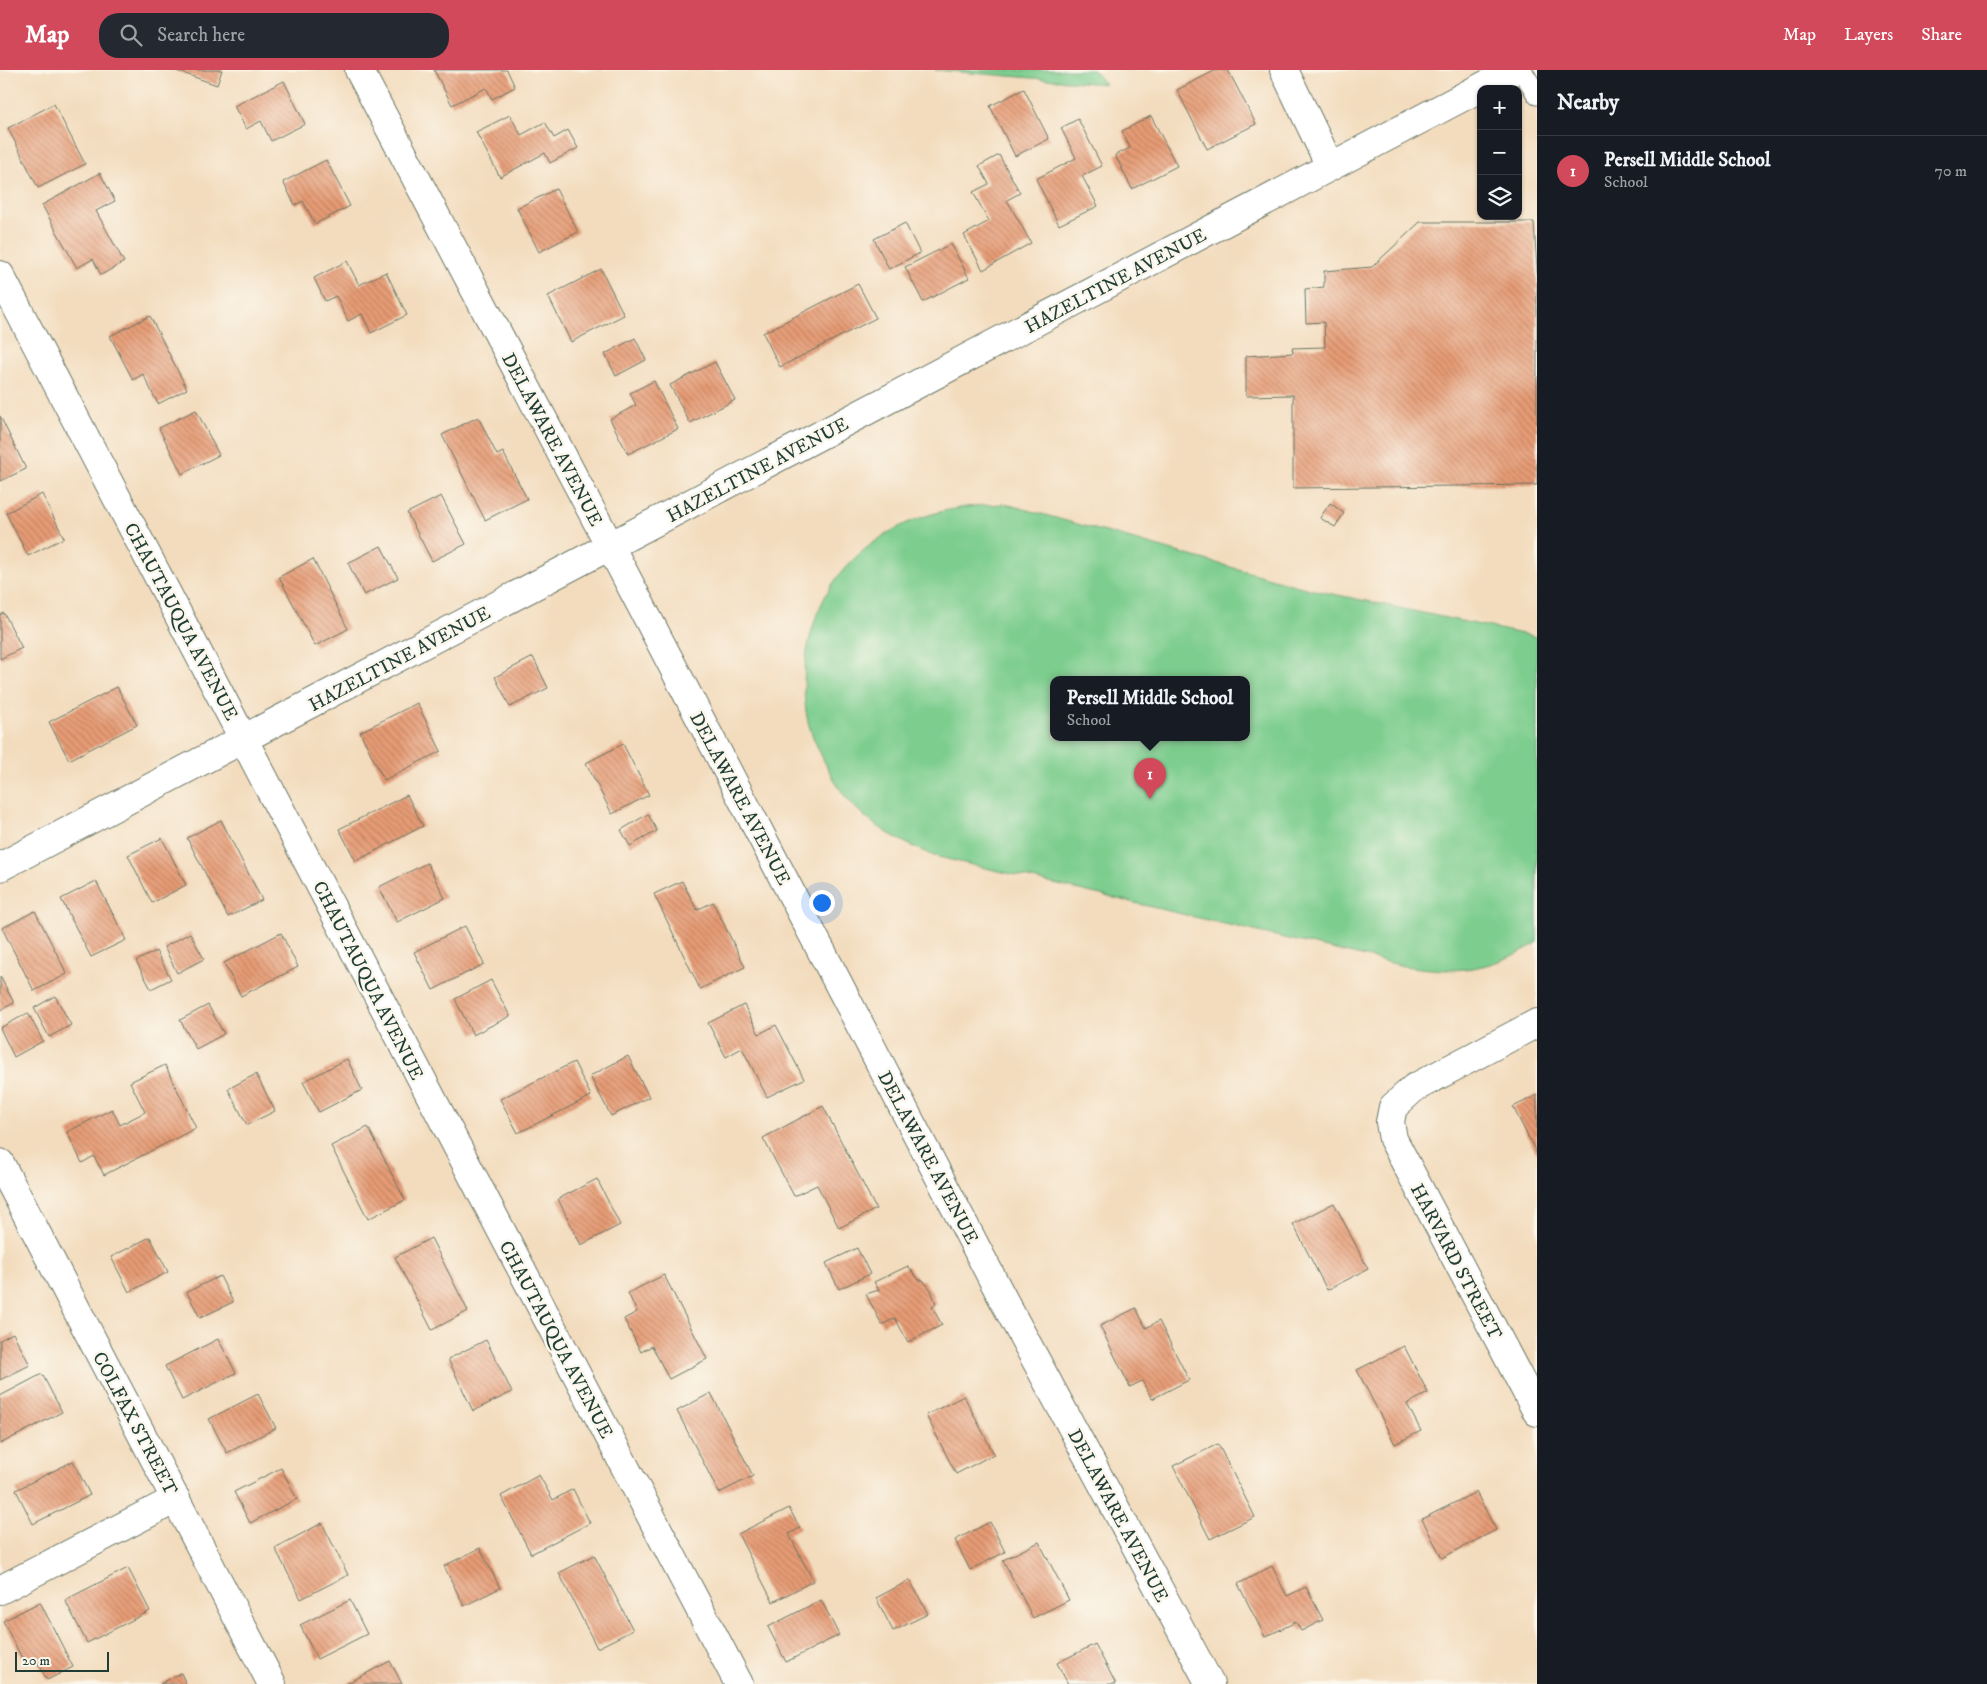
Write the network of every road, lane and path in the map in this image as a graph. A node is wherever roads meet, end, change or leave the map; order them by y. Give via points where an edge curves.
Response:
1 (359, 70) edge
2 (1284, 70) edge
3 (1514, 70) edge
4 (1522, 70) edge
5 (1537, 95) edge
6 (1330, 166) junction
7 (0, 275) edge
8 (610, 546) junction
9 (244, 740) junction
10 (0, 867) edge
11 (1537, 1023) edge
12 (0, 1163) edge
13 (1537, 1412) edge
14 (176, 1498) junction
15 (0, 1590) edge
16 (272, 1684) edge
17 (738, 1684) edge
18 (1210, 1684) edge

1 - 8 street, DELAWARE AVENUE
2 - 6 street
3 - 6 street, HAZELTINE AVENUE
4 - 5 lane
6 - 8 street, HAZELTINE AVENUE
7 - 9 street, CHAUTAUQUA AVENUE
8 - 9 street, HAZELTINE AVENUE
8 - 18 street, DELAWARE AVENUE via 1004,1301
9 - 10 street, HAZELTINE AVENUE
9 - 17 street, CHAUTAUQUA AVENUE
11 - 13 street, HARVARD STREET via 1414,1088 1393,1107 1390,1122 1393,1140
12 - 14 street, COLFAX STREET
14 - 15 street
14 - 16 street, COLFAX STREET

